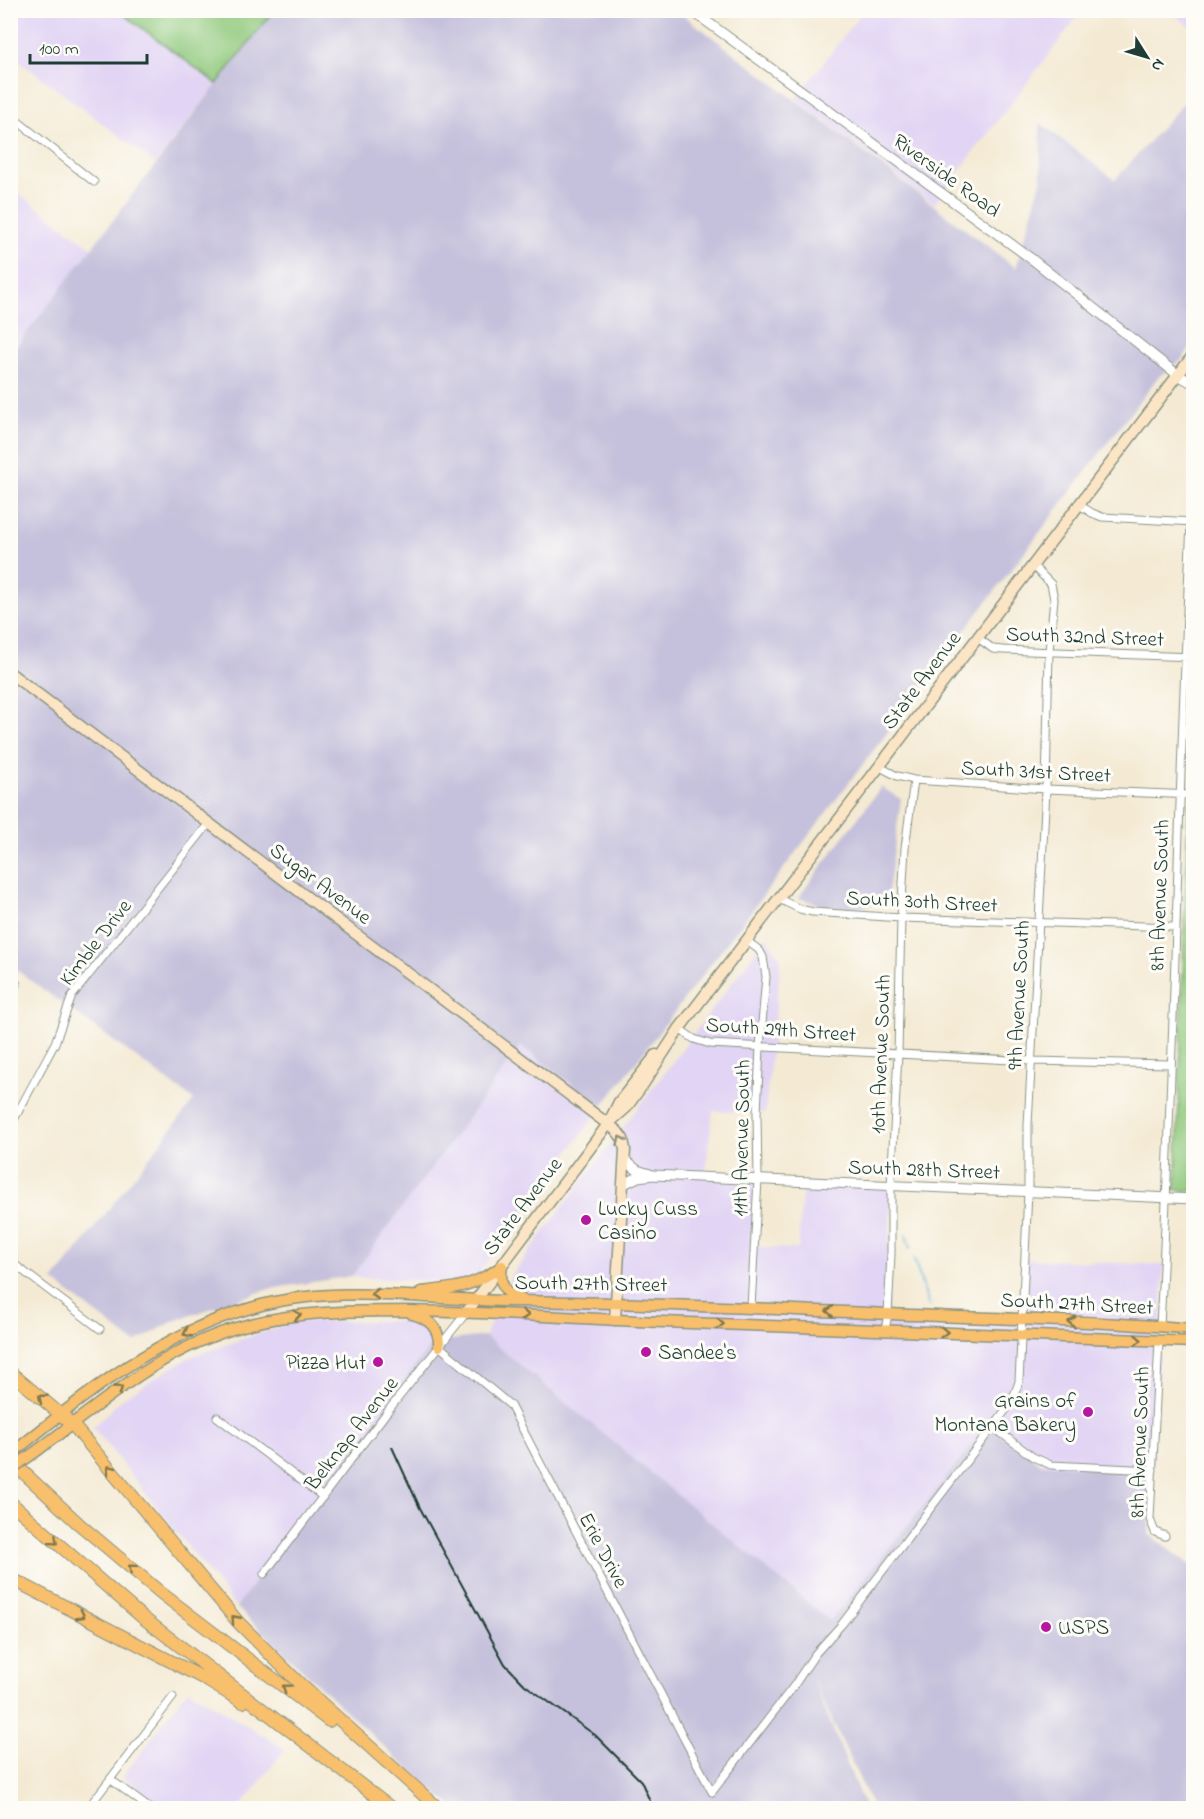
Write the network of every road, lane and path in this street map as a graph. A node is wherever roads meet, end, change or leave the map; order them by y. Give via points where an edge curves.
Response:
1 (691, 10) edge
2 (10, 115) edge
3 (94, 182) dead end
4 (1194, 354) edge
5 (1178, 375) junction
6 (1194, 384) edge
7 (1194, 465) edge
8 (1078, 504) junction
9 (1192, 522) edge
10 (1032, 565) junction
11 (978, 638) junction
12 (1049, 651) junction
13 (1184, 656) junction
14 (1194, 657) edge
15 (10, 673) edge
16 (880, 767) junction
17 (914, 780) junction
18 (1046, 789) junction
19 (1179, 794) junction
20 (1194, 795) edge
21 (210, 822) junction
22 (779, 899) junction
23 (901, 918) junction
24 (1038, 922) junction
25 (1175, 927) junction
26 (747, 941) junction
27 (17, 984) dead end
28 (10, 993) edge
29 (680, 1029) junction
30 (760, 1047) junction
31 (898, 1054) junction
32 (1032, 1061) junction
33 (1170, 1064) junction
34 (609, 1123) junction
35 (10, 1127) edge
36 (625, 1160) junction
37 (652, 1175) junction
38 (758, 1180) junction
39 (624, 1184) junction
40 (891, 1186) junction
41 (1028, 1192) junction
42 (1166, 1198) junction
43 (1194, 1199) edge
44 (10, 1261) edge
45 (502, 1266) junction
46 (398, 1295) junction
47 (476, 1300) junction
48 (526, 1301) junction
49 (616, 1302) junction
50 (751, 1307) junction
51 (403, 1311) junction
52 (466, 1312) junction
53 (888, 1314) junction
54 (615, 1320) junction
55 (1022, 1320) junction
56 (1160, 1326) junction
57 (100, 1329) dead end
58 (1194, 1329) edge
59 (885, 1330) junction
60 (1021, 1335) junction
61 (1159, 1341) junction
62 (1194, 1342) edge
63 (440, 1346) junction
64 (10, 1372) edge
65 (62, 1414) junction
66 (217, 1417) dead end
67 (72, 1425) junction
68 (993, 1427) junction
69 (10, 1455) edge
70 (10, 1460) edge
71 (10, 1470) edge
72 (1153, 1470) junction
73 (322, 1497) junction
74 (10, 1502) edge
75 (1165, 1536) dead end
76 (264, 1574) dead end
77 (10, 1578) edge
78 (173, 1697) dead end
79 (110, 1779) junction
80 (365, 1786) junction
81 (415, 1789) junction
82 (712, 1792) joint
83 (88, 1809) edge
84 (148, 1809) edge
85 (391, 1809) edge
86 (438, 1809) edge

1 - 5 street, Riverside Road via 1033,260
2 - 3 street
4 - 5 main road, State Avenue
5 - 6 street, Riverside Road
5 - 8 main road, State Avenue
7 - 9 street, 8th Avenue South
8 - 9 street via 1102,517
8 - 10 main road, State Avenue
9 - 13 street, 8th Avenue South
10 - 11 main road, State Avenue
10 - 12 street, 9th Avenue South via 1053,588
11 - 12 street, South 32nd Street via 993,649
11 - 16 main road, State Avenue
12 - 13 street, South 32nd Street
12 - 18 street, 9th Avenue South
13 - 14 street, South 32nd Street
13 - 19 street, 8th Avenue South
15 - 21 main road, Sugar Avenue
16 - 17 street, South 31st Street
16 - 22 main road, State Avenue
17 - 18 street, South 31st Street
17 - 23 street, 10th Avenue South
18 - 19 street, South 31st Street
18 - 24 street, 9th Avenue South
19 - 20 street, South 31st Street
19 - 25 street, 8th Avenue South
21 - 34 main road, Sugar Avenue
21 - 35 street, Kimble Drive via 72,996 55,1043
22 - 23 street, South 30th Street via 813,912
22 - 26 main road, State Avenue
23 - 24 street, South 30th Street
23 - 31 street, 10th Avenue South
24 - 25 street, South 30th Street
24 - 32 street, 9th Avenue South
25 - 33 street, 8th Avenue South
26 - 29 main road, State Avenue
26 - 30 street, 11th Avenue South via 759,950 765,965
27 - 28 street
29 - 30 street, South 29th Street via 710,1044
29 - 34 main road, State Avenue via 637,1078
30 - 31 street, South 29th Street
30 - 38 street, 11th Avenue South
31 - 32 street, South 29th Street
31 - 40 street, 10th Avenue South
32 - 33 street, South 29th Street
32 - 41 street, 9th Avenue South
33 - 42 street, 8th Avenue South
36 -> 34 main road via 623,1139
34 - 45 main road, State Avenue
36 - 37 street, South 28th Street
36 - 39 main road
37 - 38 street, South 28th Street
37 - 39 street, South 28th Street
38 - 40 street, South 28th Street
38 - 50 street, 11th Avenue South
39 - 49 main road
40 - 41 street, South 28th Street
40 - 53 street, 10th Avenue South
41 - 42 street, South 28th Street
41 - 55 street, 9th Avenue South
42 - 43 street, South 28th Street
42 - 56 street, 8th Avenue South
44 - 57 street
45 - 46 main road via 473,1284
45 - 47 main road, State Avenue
45 - 48 main road via 500,1276 505,1290
46 - 47 main road, South 27th Street
46 -> 65 main road, South 27th Street via 314,1296 223,1316 152,1351
47 - 48 main road, South 27th Street
47 - 52 main road, State Avenue
48 - 49 main road, South 27th Street
49 - 50 main road, South 27th Street
49 - 54 main road
53 -> 50 main road, South 27th Street
51 - 52 main road, South 27th Street
51 - 63 main road via 431,1323
67 -> 51 main road, South 27th Street via 148,1369 207,1338 266,1320 305,1314
52 -> 54 main road, South 27th Street
52 - 63 street, Belknap Avenue
53 - 55 main road, South 27th Street
53 - 59 street, 10th Avenue South
54 -> 59 main road, South 27th Street
56 -> 55 main road, South 27th Street
55 - 60 street, 9th Avenue South
56 - 58 main road, South 27th Street
59 -> 60 main road, South 27th Street
60 -> 61 main road, South 27th Street
60 - 68 street, 9th Avenue South via 1017,1393
61 - 62 main road, South 27th Street
61 - 72 street, 8th Avenue South
63 - 73 street, Belknap Avenue
63 - 82 street, Erie Drive via 510,1405
65 -> 64 highway
65 - 67 highway
65 - 69 main road, South 27th Street
66 - 73 street
67 - 71 main road, South 27th Street, bridge
81 -> 67 highway via 238,1622
68 - 72 street via 1051,1465
68 - 82 street, 9th Avenue South
81 -> 70 highway via 161,1593
72 - 75 street, 8th Avenue South via 1150,1524 1155,1532
73 - 76 street, Belknap Avenue
74 -> 80 highway via 142,1617
77 -> 80 highway via 203,1678
78 - 79 street
79 - 83 street
79 - 84 street
80 - 85 highway
81 - 86 highway

